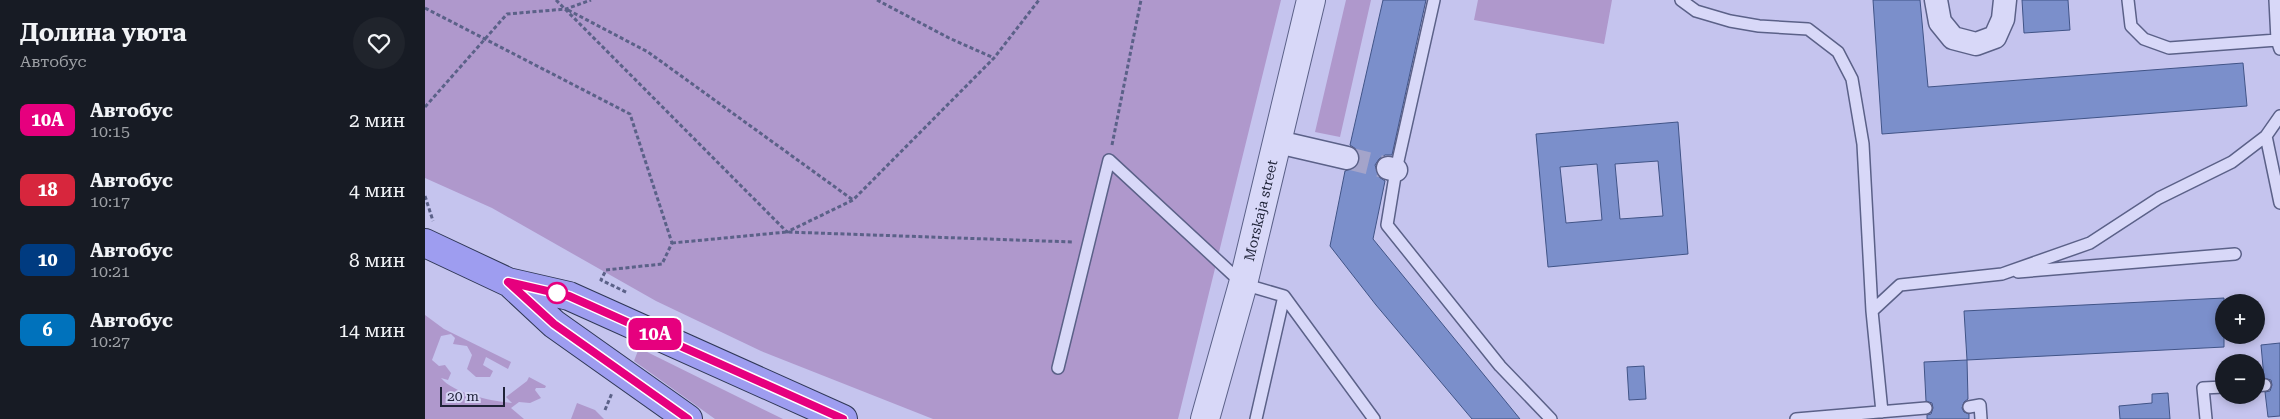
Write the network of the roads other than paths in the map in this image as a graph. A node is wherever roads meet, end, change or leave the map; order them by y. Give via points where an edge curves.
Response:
1 (1311, 0) edge
2 (1434, 0) edge
3 (1681, 0) edge
4 (1936, 0) edge
5 (2005, 0) edge
6 (2128, 0) edge
7 (2275, 0) edge
8 (2278, 45) edge
9 (2280, 116) edge
10 (2266, 136) junction
11 (1278, 142) junction
12 (1347, 158) tunnel mouth
13 (2280, 204) edge
14 (430, 235) edge
15 (2235, 254) dead end
16 (2002, 274) junction
17 (508, 282) junction
18 (1243, 284) junction
19 (1284, 296) junction
20 (1872, 311) junction
21 (1058, 368) dead end
22 (2215, 387) edge
23 (1969, 407) dead end
24 (1926, 408) dead end
25 (1882, 412) junction
26 (688, 419) edge
27 (843, 419) edge
28 (1205, 419) edge
29 (1257, 419) edge
30 (1374, 419) edge
31 (1551, 419) edge
32 (1796, 419) edge
33 (1981, 419) edge
34 (2205, 419) edge

1 - 11 street, Morskaja street
2 - 31 lane via 1392,169 1387,225 1500,366
3 - 20 lane via 1696,10 1730,21 1808,29 1838,52 1853,79 1863,144
4 - 5 street via 1940,22 1953,38 1976,44 1995,37 2003,19
6 - 8 lane via 2131,26 2144,39 2169,48
7 - 8 lane
9 - 10 lane
10 - 13 lane
10 - 16 lane via 2232,162 2159,198 2090,243
11 - 12 street
11 - 18 street, Morskaja street
14 - 17 main road
15 - 16 lane
16 - 20 lane via 1900,285
17 - 26 main road via 554,324
17 - 27 main road via 569,296
18 - 19 lane
18 - 21 lane via 1109,160
18 - 28 street, Morskaja street
19 - 29 lane
19 - 30 lane
20 - 25 lane
22 - 34 lane via 2203,388
23 - 33 lane via 1980,405
24 - 25 lane
25 - 32 lane

